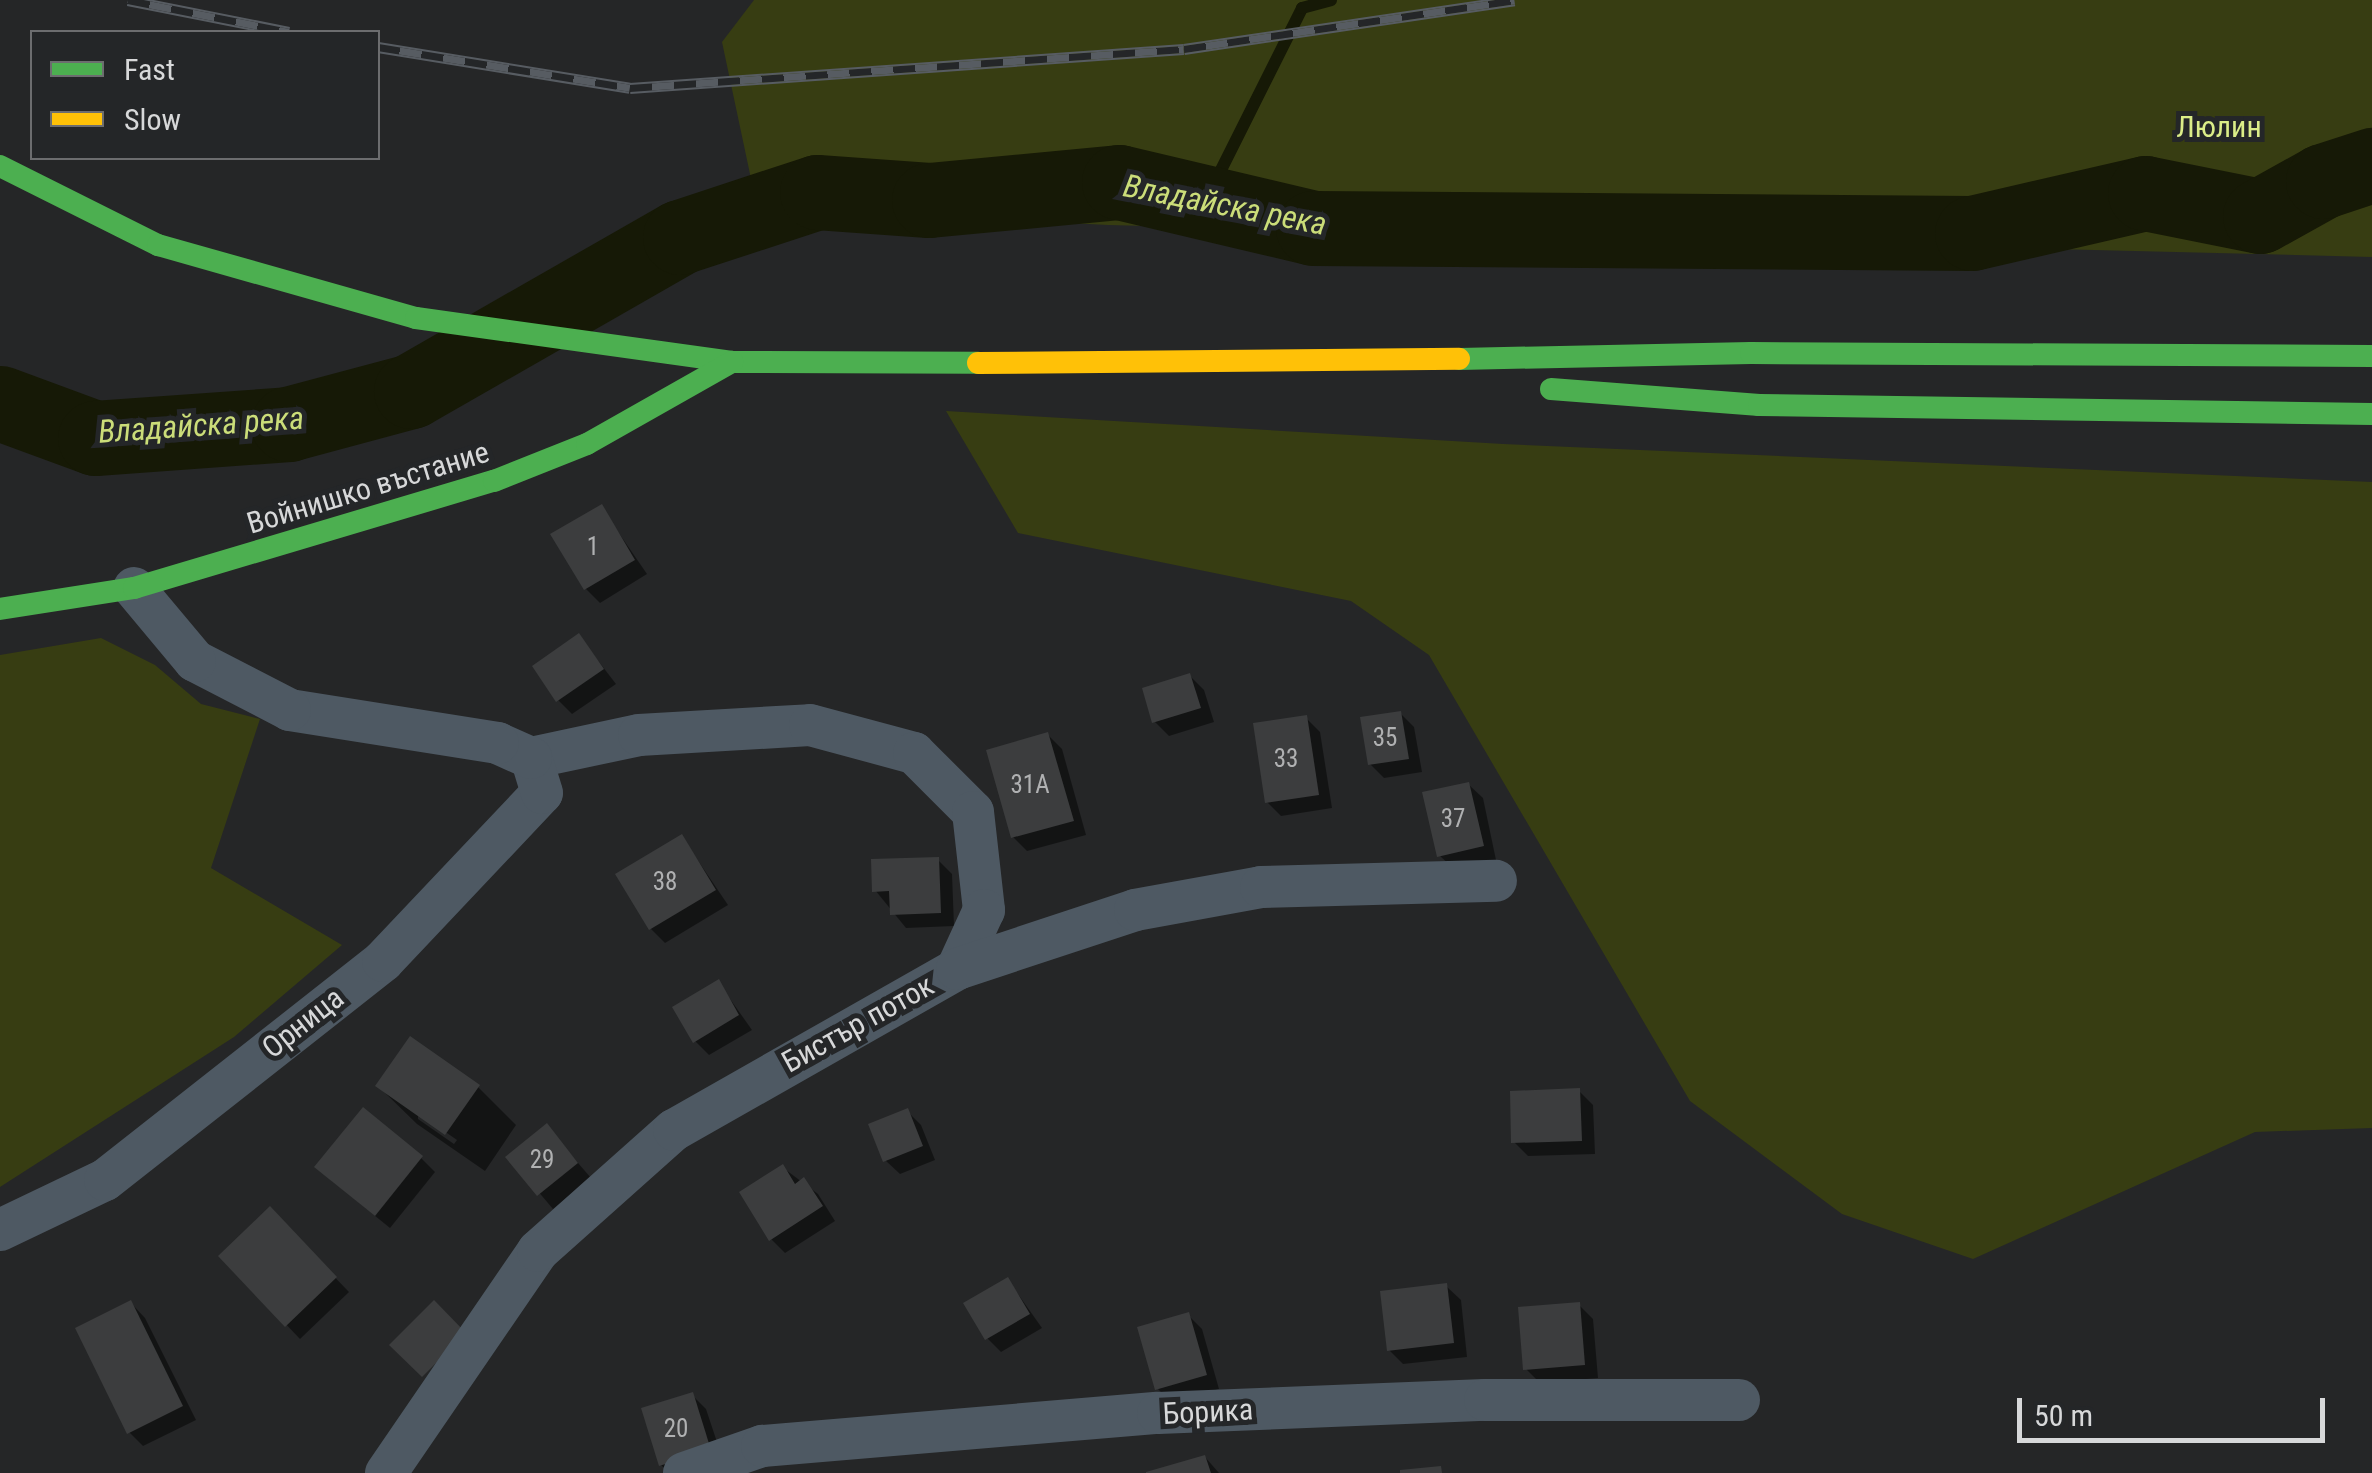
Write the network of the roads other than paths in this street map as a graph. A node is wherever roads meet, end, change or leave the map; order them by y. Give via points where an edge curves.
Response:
1 (0, 166) edge
2 (2372, 356) edge
3 (732, 362) junction
4 (1234, 364) junction
5 (1487, 384) dead end
6 (1526, 386) dead end
7 (2372, 414) edge
8 (134, 588) junction
9 (0, 608) edge
10 (531, 758) junction
11 (1496, 882) dead end
12 (957, 969) junction
13 (0, 1230) edge
14 (1739, 1400) dead end
15 (386, 1473) edge
16 (684, 1473) edge

1 - 3 main road via 158,245 416,318 594,348
2 - 4 main road via 1751,353
3 - 4 main road
3 - 8 main road, Войнишко въстание via 587,444 494,482
4 - 5 main road
6 - 7 main road via 1760,405
8 - 9 main road, Войнишко въстание
8 - 10 street via 195,661 290,710 498,742
10 - 12 street via 639,734 810,725 914,753 973,812 984,910
10 - 13 street, Орница via 542,792 383,961 104,1180
11 - 12 street, Бистър поток via 1261,887 1135,910
12 - 15 street, Бистър поток via 674,1130 538,1251
14 - 16 street, Борика via 1486,1400 1158,1414 762,1446

